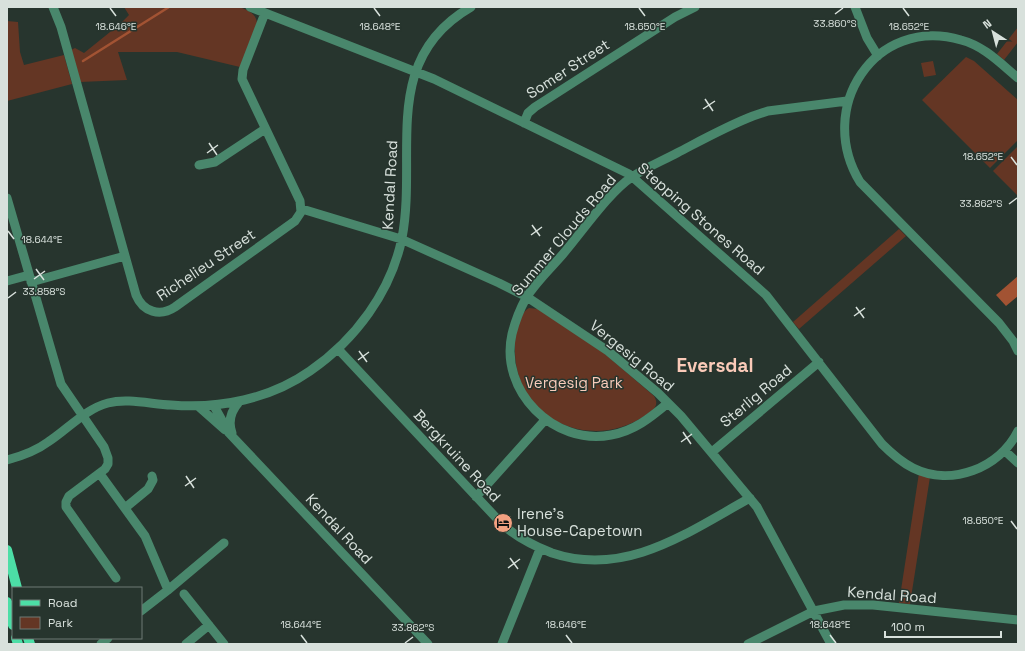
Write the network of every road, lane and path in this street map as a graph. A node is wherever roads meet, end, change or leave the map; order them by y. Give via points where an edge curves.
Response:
1 (53, 7) edge
2 (250, 7) edge
3 (471, 7) edge
4 (695, 7) edge
5 (855, 7) edge
6 (265, 14) junction
7 (878, 56) junction
8 (416, 72) junction
9 (1018, 78) edge
10 (847, 101) junction
11 (524, 123) junction
12 (265, 128) junction
13 (199, 165) dead end
14 (632, 176) junction
15 (7, 198) edge
16 (302, 209) junction
17 (9, 216) edge
18 (401, 239) junction
19 (125, 256) junction
20 (30, 279) junction
21 (7, 281) edge
22 (527, 297) junction
23 (338, 349) junction
24 (1018, 351) edge
25 (819, 362) junction
26 (239, 402) junction
27 (668, 403) junction
28 (214, 406) junction
29 (199, 407) junction
30 (83, 416) junction
31 (545, 420) junction
32 (1018, 431) edge
33 (231, 435) junction
34 (1004, 451) junction
35 (712, 452) junction
36 (7, 460) edge
37 (1018, 462) edge
38 (100, 474) junction
39 (152, 476) dead end
40 (476, 496) junction
41 (750, 498) junction
42 (125, 508) junction
43 (224, 544) dead end
44 (540, 549) junction
45 (7, 550) edge
46 (116, 578) dead end
47 (17, 587) edge
48 (168, 590) junction
49 (184, 594) dead end
50 (7, 602) edge
51 (142, 611) edge
52 (814, 611) junction
53 (1018, 620) edge
54 (12, 621) edge
55 (209, 625) junction
56 (186, 644) edge
57 (224, 644) edge
58 (428, 644) edge
59 (502, 644) edge
60 (748, 644) edge
61 (831, 644) edge

1 - 19 street, Richelieu Street via 61,27
2 - 6 street, Stepping Stones Road
3 - 8 street, Kendal Road via 438,33 427,48
4 - 11 street, Somer Street via 675,17 535,106 528,113
5 - 7 street via 867,38
6 - 8 street, Stepping Stones Road
6 - 12 street via 242,75 244,85
7 - 9 street via 915,38 948,37 969,42 985,51
7 - 10 street via 855,83
8 - 11 street, Stepping Stones Road
8 - 18 street, Kendal Road via 408,103 406,205
10 - 14 street, Summer Clouds Road via 768,111 753,116
10 - 24 street via 844,138 850,162 860,182 999,323
11 - 14 street, Stepping Stones Road
12 - 13 street via 216,162
12 - 16 street
14 - 22 street, Summer Clouds Road
14 - 25 street, Stepping Stones Road via 766,295
15 - 17 street
16 - 18 street, Vergesig Road
16 - 19 street, Richelieu Street via 295,221 166,312 152,312 140,304
17 - 20 street
18 - 22 street, Vergesig Road
18 - 23 street, Kendal Road via 392,270 379,297 357,330
19 - 20 street
20 - 21 street
20 - 30 street via 61,384
22 - 27 street, Vergesig Road via 596,341
22 - 31 street, Summer Clouds Road via 512,335 511,360 522,394
23 - 26 street, Kendal Road via 294,381
23 - 40 street, Bergkruine Road
25 - 34 street, Stepping Stones Road via 882,444 914,468 940,475 969,472 983,467
25 - 35 street, Sterlig Road
26 - 28 street, Kendal Road
26 - 33 street via 230,418
27 - 31 street, Summer Clouds Road via 636,427 610,436 581,435 556,427
27 - 35 street, Vergesig Road
28 - 29 street, Kendal Road
28 - 33 street, Kendal Road
29 - 30 street, Kendal Road via 114,402 98,407
29 - 33 street, Kendal Road
30 - 36 street, Kendal Road via 39,448
30 - 38 street via 108,458 107,466
31 - 40 street
32 - 34 street, Stepping Stones Road
33 - 58 street, Kendal Road
34 - 37 street
35 - 41 street, Vergesig Road
38 - 42 street
38 - 46 street via 69,496 66,504 67,510
39 - 42 street via 153,480 148,489
40 - 44 street, Bergkruine Road via 508,530
41 - 44 street, Bergkruine Road via 653,549 618,559 576,560
41 - 52 street, Vergesig Road
42 - 48 street via 145,536
43 - 48 street
44 - 59 street
45 - 47 main road
48 - 51 street
49 - 55 street
50 - 54 main road
52 - 53 street, Kendal Road via 844,605 873,605
52 - 60 street, Kendal Road
52 - 61 street, Vergesig Road
55 - 56 street
55 - 57 street

